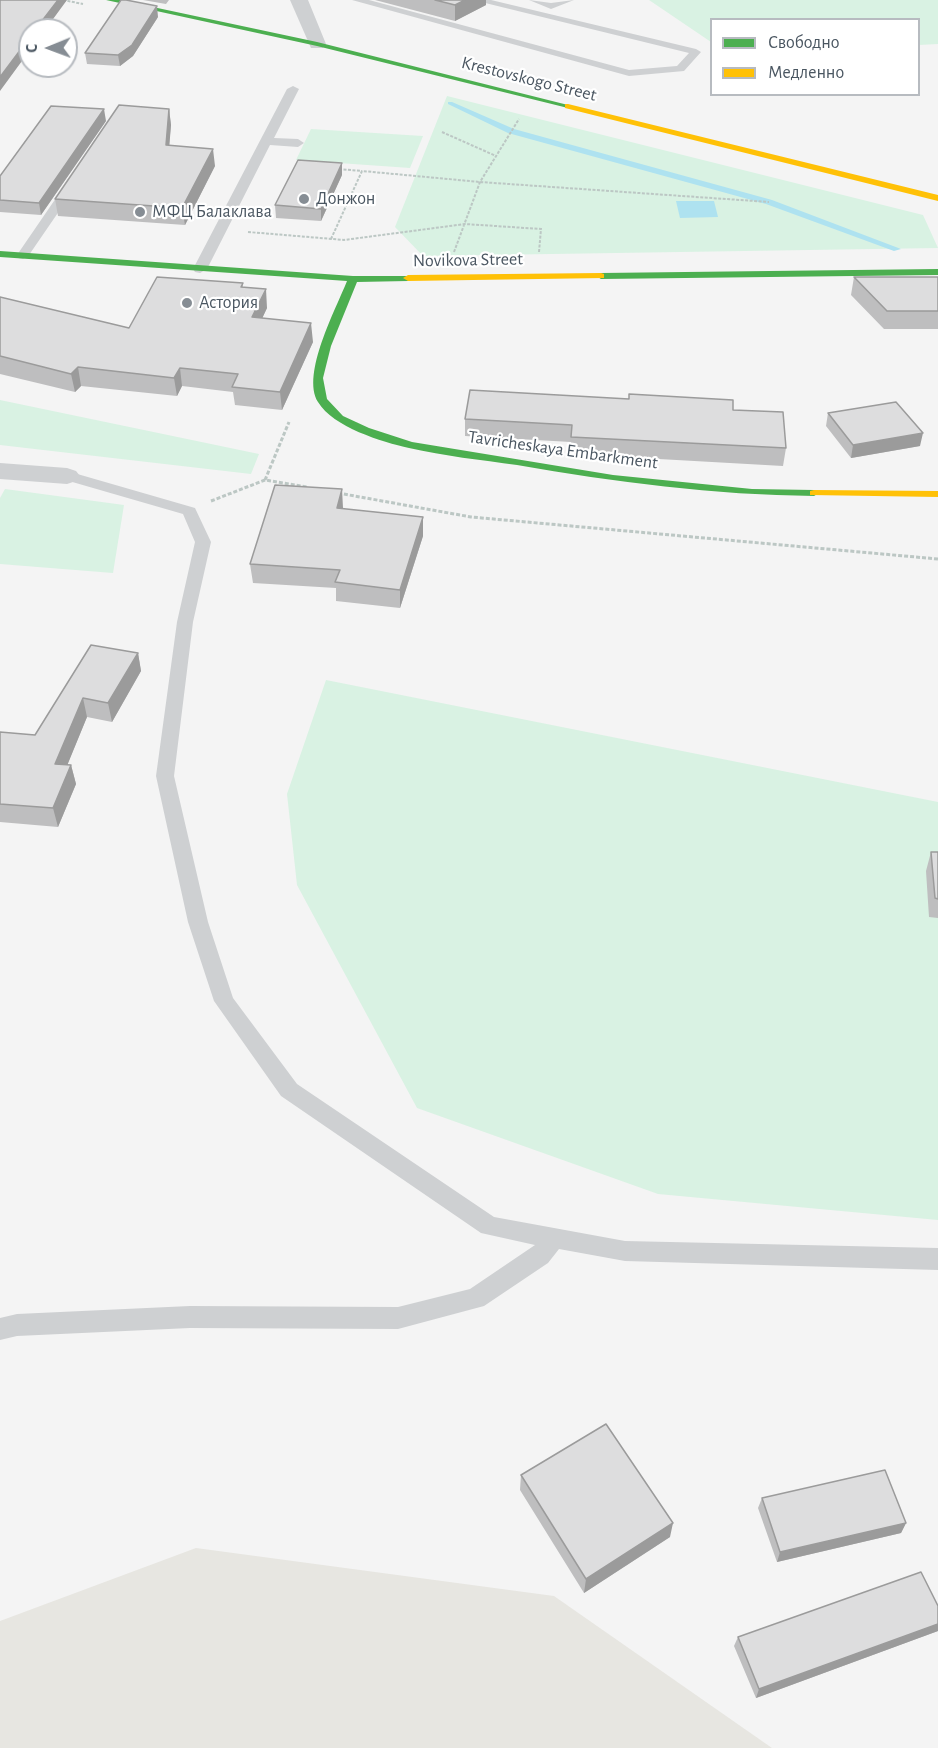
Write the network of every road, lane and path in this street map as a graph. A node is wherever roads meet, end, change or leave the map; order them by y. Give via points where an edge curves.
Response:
1 (110, 0) edge
2 (299, 0) edge
3 (357, 0) edge
4 (478, 0) edge
5 (534, 0) edge
6 (569, 0) edge
7 (317, 44) junction
8 (293, 89) dead end
9 (522, 113) dead end
10 (442, 132) dead end
11 (267, 141) junction
12 (298, 143) dead end
13 (496, 156) junction
14 (81, 169) edge
15 (338, 169) edge
16 (362, 171) junction
17 (480, 182) junction
18 (938, 198) edge
19 (769, 201) dead end
20 (465, 224) junction
21 (220, 230) junction
22 (331, 239) junction
23 (0, 254) edge
24 (23, 255) junction
25 (539, 258) dead end
26 (452, 260) dead end
27 (200, 269) junction
28 (938, 272) edge
29 (353, 279) junction
30 (289, 422) dead end
31 (0, 471) edge
32 (67, 476) joint
33 (265, 480) junction
34 (311, 488) edge
35 (333, 492) edge
36 (938, 494) edge
37 (189, 511) junction
38 (938, 559) edge
39 (555, 1238) junction
40 (938, 1259) edge
41 (0, 1329) edge

1 - 7 main road, Krestovskogo Street
2 - 7 street
3 - 4 lane via 629,73 680,69 696,52
5 - 6 lane via 551,6
7 - 18 main road, Krestovskogo Street
8 - 11 lane
9 - 13 path
10 - 13 path
11 - 12 lane
11 - 21 lane
13 - 17 path
14 - 24 lane
15 - 16 path
16 - 17 path
16 - 22 path
17 - 19 path
17 - 20 path
20 - 22 path
20 - 25 path via 541,228
20 - 26 path
21 - 22 path
21 - 27 lane
23 - 24 main road, Novikova Street
24 - 27 main road, Novikova Street
27 - 29 main road, Novikova Street
28 - 29 main road, Novikova Street
29 - 36 main road, Tavricheskaya Embarkment via 326,346 318,378 322,400 339,418 365,430 410,445 613,478 752,492
30 - 33 path
31 - 32 street
32 - 37 lane
33 - 34 path
33 - 37 path
35 - 38 path via 471,517
37 - 39 lane via 203,542 185,622 165,776 198,922 224,1001 289,1090 489,1226
39 - 40 lane via 625,1251
39 - 41 lane via 540,1256 476,1298 398,1318 190,1317

